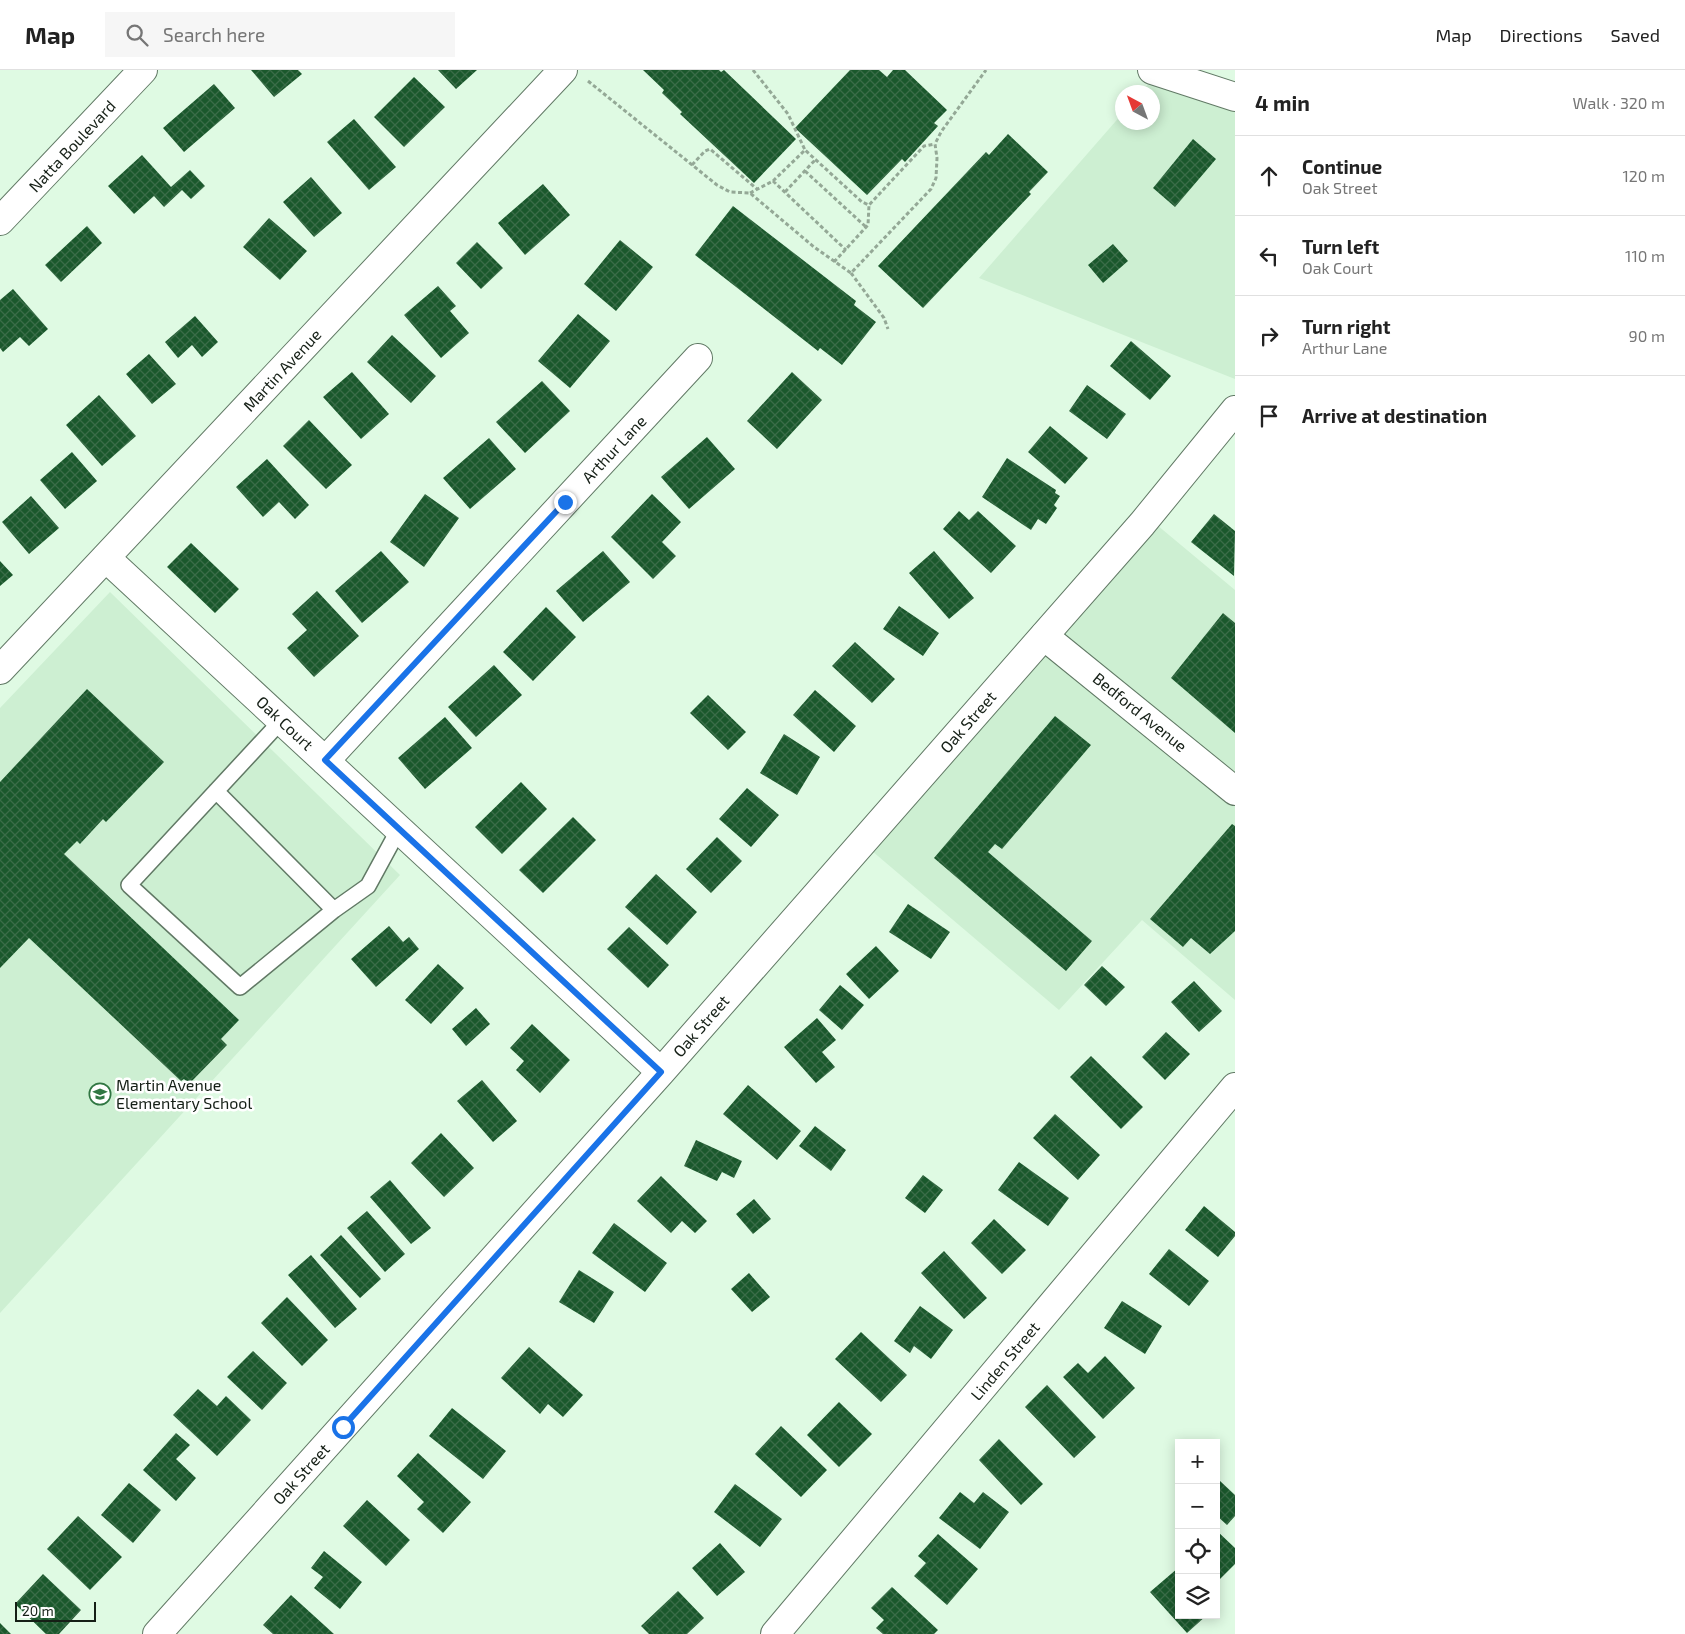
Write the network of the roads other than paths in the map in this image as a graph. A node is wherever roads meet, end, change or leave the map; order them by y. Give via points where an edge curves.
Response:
1 (143, 70) edge
2 (563, 70) edge
3 (1152, 70) edge
4 (1235, 97) edge
5 (0, 221) edge
6 (698, 358) dead end
7 (1235, 410) edge
8 (106, 558) junction
9 (1044, 636) junction
10 (0, 670) edge
11 (282, 720) junction
12 (325, 760) junction
13 (216, 791) junction
14 (1235, 791) edge
15 (399, 829) junction
16 (334, 910) junction
17 (661, 1072) junction
18 (1235, 1087) edge
19 (157, 1634) edge
20 (774, 1634) edge

1 - 5 street, Natta Boulevard
2 - 8 street, Martin Avenue
3 - 4 street
6 - 12 street, Arthur Lane
7 - 9 street, Oak Street via 1142,524
8 - 10 street, Martin Avenue
8 - 11 street, Oak Court
9 - 14 street, Bedford Avenue
9 - 17 street, Oak Street
11 - 12 street, Oak Court
11 - 13 lane
12 - 15 street, Oak Court
13 - 16 lane
13 - 16 lane via 129,885 240,987
15 - 16 lane via 368,886
15 - 17 street, Oak Court
17 - 19 street, Oak Street
18 - 20 street, Linden Street

